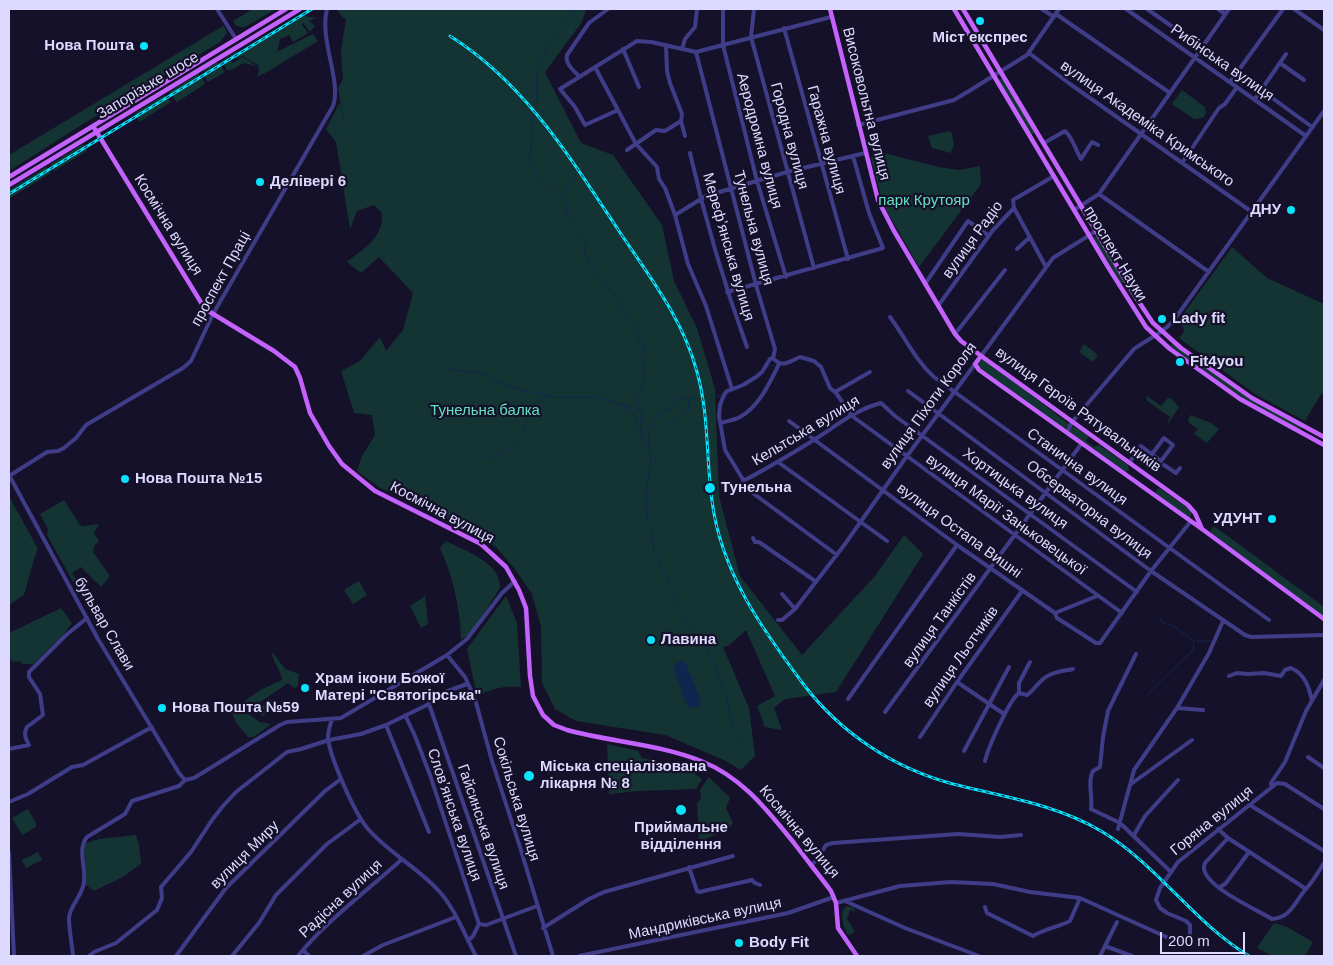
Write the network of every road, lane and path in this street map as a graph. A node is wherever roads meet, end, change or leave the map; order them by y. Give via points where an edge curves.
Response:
1 (217, 9) edge
2 (286, 9) edge
3 (300, 9) edge
4 (327, 9) edge
5 (608, 9) edge
6 (697, 9) edge
7 (723, 9) edge
8 (754, 9) edge
9 (830, 9) edge
10 (954, 9) edge
11 (963, 9) edge
12 (1042, 9) edge
13 (1059, 9) edge
14 (1126, 9) edge
15 (1147, 9) edge
16 (1218, 9) edge
17 (1229, 9) edge
18 (1282, 9) edge
19 (1294, 9) edge
20 (1225, 14) junction
21 (1055, 15) junction
22 (831, 17) junction
23 (784, 28) junction
24 (1324, 30) edge
25 (751, 36) junction
26 (236, 39) junction
27 (240, 45) junction
28 (666, 45) junction
29 (723, 45) junction
30 (1203, 48) junction
31 (623, 49) junction
32 (682, 49) junction
33 (696, 52) junction
34 (1029, 53) junction
35 (1286, 54) dead end
36 (1195, 57) junction
37 (1280, 63) junction
38 (595, 67) junction
39 (1001, 72) junction
40 (579, 76) junction
41 (994, 76) junction
42 (1304, 80) dead end
43 (1249, 81) dead end
44 (1230, 82) junction
45 (1236, 86) junction
46 (639, 87) dead end
47 (1261, 90) junction
48 (1170, 93) junction
49 (1255, 99) junction
50 (618, 110) junction
51 (1324, 111) edge
52 (681, 121) junction
53 (858, 125) junction
54 (92, 126) junction
55 (1312, 127) junction
56 (96, 132) junction
57 (1142, 134) junction
58 (685, 136) dead end
59 (1306, 136) junction
60 (1044, 143) junction
61 (636, 144) junction
62 (1098, 145) dead end
63 (627, 150) dead end
64 (690, 153) dead end
65 (865, 153) junction
66 (853, 156) junction
67 (1182, 163) junction
68 (821, 164) junction
69 (787, 172) junction
70 (1054, 176) junction
71 (9, 177) edge
72 (757, 181) junction
73 (9, 185) edge
74 (731, 189) junction
75 (1099, 194) junction
76 (700, 199) junction
77 (1081, 206) junction
78 (1014, 208) junction
79 (1074, 210) junction
80 (1252, 212) junction
81 (676, 216) junction
82 (1096, 231) junction
83 (1089, 235) junction
84 (989, 236) junction
85 (1030, 237) junction
86 (1017, 249) dead end
87 (848, 259) junction
88 (1046, 267) junction
89 (814, 268) junction
90 (1005, 270) dead end
91 (1209, 272) junction
92 (786, 277) junction
93 (925, 284) junction
94 (756, 285) junction
95 (727, 292) junction
96 (938, 306) junction
97 (213, 314) junction
98 (890, 317) dead end
99 (1162, 332) junction
100 (956, 334) junction
101 (1155, 336) junction
102 (747, 348) dead end
103 (981, 356) junction
104 (773, 358) junction
105 (779, 364) junction
106 (975, 364) junction
107 (870, 372) dead end
108 (732, 389) junction
109 (908, 391) dead end
110 (835, 392) junction
111 (956, 392) junction
112 (881, 403) joint
113 (939, 414) junction
114 (852, 416) junction
115 (789, 421) dead end
116 (1072, 422) junction
117 (721, 423) junction
118 (1067, 432) junction
119 (923, 436) junction
120 (1324, 437) edge
121 (814, 440) junction
122 (1082, 443) junction
123 (1324, 445) edge
124 (1152, 454) junction
125 (907, 456) junction
126 (778, 462) junction
127 (1129, 463) junction
128 (1164, 465) dead end
129 (1180, 468) dead end
130 (1063, 469) junction
131 (9, 476) edge
132 (743, 481) junction
133 (884, 490) junction
134 (1046, 492) junction
135 (1031, 514) junction
136 (1191, 521) junction
137 (861, 522) junction
138 (1202, 529) junction
139 (1015, 535) junction
140 (753, 538) dead end
141 (887, 541) dead end
142 (957, 545) junction
143 (1169, 548) junction
144 (837, 555) junction
145 (992, 568) junction
146 (1151, 571) junction
147 (515, 581) junction
148 (815, 582) junction
149 (1022, 591) junction
150 (1137, 592) junction
151 (782, 594) dead end
152 (1098, 596) junction
153 (796, 610) junction
154 (1055, 613) junction
155 (1122, 613) junction
156 (86, 618) junction
157 (1324, 619) edge
158 (778, 620) dead end
159 (1269, 620) dead end
160 (1223, 621) junction
161 (1324, 635) edge
162 (1136, 654) dead end
163 (447, 655) junction
164 (1030, 662) dead end
165 (1009, 666) dead end
166 (1074, 669) dead end
167 (1229, 676) dead end
168 (1324, 680) edge
169 (957, 682) junction
170 (467, 684) junction
171 (1019, 693) junction
172 (848, 699) dead end
173 (1312, 702) junction
174 (429, 704) junction
175 (989, 704) junction
176 (1177, 708) junction
177 (1203, 710) dead end
178 (885, 712) dead end
179 (1004, 714) junction
180 (405, 715) junction
181 (332, 719) junction
182 (386, 725) junction
183 (152, 727) junction
184 (920, 737) dead end
185 (328, 740) junction
186 (1192, 740) dead end
187 (9, 749) edge
188 (964, 751) dead end
189 (1308, 757) dead end
190 (984, 761) dead end
191 (1324, 768) edge
192 (341, 779) junction
193 (185, 780) junction
194 (1178, 780) dead end
195 (1131, 784) junction
196 (1272, 787) junction
197 (9, 802) edge
198 (1250, 805) junction
199 (1324, 809) edge
200 (361, 819) junction
201 (1120, 823) junction
202 (1218, 829) junction
203 (1118, 830) dead end
204 (429, 832) dead end
205 (1134, 835) junction
206 (1021, 836) dead end
207 (1228, 838) junction
208 (1324, 851) edge
209 (9, 852) edge
210 (1249, 852) junction
211 (732, 856) dead end
212 (401, 860) junction
213 (1324, 863) edge
214 (811, 866) junction
215 (689, 867) junction
216 (1171, 872) junction
217 (760, 885) dead end
218 (1219, 888) junction
219 (1306, 889) junction
220 (834, 897) junction
221 (1080, 898) junction
222 (845, 901) junction
223 (836, 903) junction
224 (537, 906) junction
225 (985, 907) dead end
226 (456, 916) junction
227 (502, 919) junction
228 (1117, 922) dead end
229 (479, 924) junction
230 (544, 928) junction
231 (468, 941) junction
232 (1105, 946) junction
233 (303, 950) junction
234 (14, 956) edge
235 (73, 956) edge
236 (89, 956) edge
237 (176, 956) edge
238 (232, 956) edge
239 (298, 956) edge
240 (309, 956) edge
241 (363, 956) edge
242 (476, 956) edge
243 (516, 956) edge
244 (552, 956) edge
245 (579, 956) edge
246 (857, 956) edge
247 (979, 956) edge
248 (1100, 956) edge
249 (1132, 956) edge

1 - 26 street
2 - 26 main road, Запорізьке шосе
3 - 27 main road, Запорізьке шосе
4 - 97 street, проспект Праці via 325,38 335,93 333,106
5 - 40 street via 588,23 567,55 569,65
6 - 32 street via 695,27 685,39
7 - 29 street, Аеродромна вулиця
8 - 25 street, Городна вулиця
9 - 22 main road, Високовольтна вулиця
10 - 41 main road, проспект Науки
11 - 39 main road, проспект Науки
12 - 21 street
13 - 21 street
14 - 36 street, Рибінська вулиця
15 - 30 street, Рибінська вулиця
16 - 20 street
17 - 20 street
18 - 44 street
19 - 24 street
20 - 30 street
21 - 34 street
21 - 48 street
22 - 23 street
22 - 53 main road, Високовольтна вулиця
23 - 25 street
23 - 68 street, Гаражна вулиця
25 - 29 street
25 - 69 street, Городна вулиця
26 - 27 main road
26 - 54 main road, Запорізьке шосе
27 - 56 main road, Запорізьке шосе
28 - 31 street via 637,41
28 - 32 street
28 - 52 street via 667,70 682,114
29 - 33 street
29 - 72 street, Аеродромна вулиця
30 - 36 street
31 - 38 street
31 - 46 street
32 - 33 street
33 - 74 street, Тунельна вулиця
34 - 39 street
34 - 57 street, вулиця Академіка Кримського
35 - 37 street
36 - 44 street, Рибінська вулиця
36 - 48 street
37 - 42 street
37 - 47 street
38 - 40 street
38 - 50 street
39 - 41 street
39 - 60 main road, проспект Науки
40 - 50 street via 560,89 585,125
41 - 53 street via 954,100
41 - 70 main road, проспект Науки
43 - 47 street, Рибінська вулиця
44 - 45 street, Рибінська вулиця
45 - 49 street, Рибінська вулиця
45 - 67 street
47 - 49 street
47 - 55 street, Рибінська вулиця
48 - 57 street
49 - 59 street, Рибінська вулиця
50 - 61 street
51 - 55 street
52 - 58 street
52 - 61 street via 665,131 656,130
53 - 65 main road, Високовольтна вулиця
54 - 56 main road, Космічна вулиця
54 - 71 main road, Запорізьке шосе
55 - 59 street
56 - 73 main road, Запорізьке шосе
56 - 97 main road, Космічна вулиця via 203,306
57 - 67 street, вулиця Академіка Кримського
57 - 75 street
59 - 80 street
60 - 62 street via 1065,131 1081,159 1092,142
60 - 77 main road, проспект Науки
61 - 63 street
61 - 81 street via 657,167
64 - 76 street, Мерефʼянська вулиця
65 - 66 street
65 - 93 main road, Високовольтна вулиця via 876,196
66 - 68 street
66 - 87 street, Високовольтна вулиця via 883,248
67 - 80 street, вулиця Академіка Кримського
68 - 69 street
68 - 87 street, Гаражна вулиця
69 - 72 street
69 - 89 street, Городна вулиця
70 - 78 street, вулиця Радіо via 1013,200
70 - 79 main road, проспект Науки
72 - 74 street
72 - 92 street, Аеродромна вулиця
74 - 76 street
74 - 94 street, Тунельна вулиця
75 - 77 street
75 - 91 street
76 - 81 street
76 - 95 street, Мерефʼянська вулиця
77 - 79 street
77 - 82 main road, проспект Науки
78 - 84 street, вулиця Радіо
78 - 85 street
79 - 83 main road, проспект Науки
80 - 91 street
81 - 108 street via 688,264 709,315
82 - 83 street, вулиця Піхоти Короля
82 - 99 main road, проспект Науки via 1142,307
83 - 88 street, вулиця Піхоти Короля via 1053,258
83 - 101 main road, проспект Науки via 1141,320
84 - 93 street via 968,221
84 - 96 street, вулиця Радіо
85 - 86 street
85 - 88 street
87 - 89 street
88 - 103 street, вулиця Піхоти Короля
89 - 92 street
90 - 100 street
91 - 99 street
92 - 94 street
93 - 96 main road, вулиця Героїв Рятувальників
94 - 95 street
94 - 104 street, Тунельна вулиця via 775,346
95 - 102 street, Мерефʼянська вулиця
96 - 100 main road, вулиця Героїв Рятувальників
97 - 131 street, проспект Праці via 187,366 86,425 64,448 47,452
97 - 147 main road, Космічна вулиця via 295,366 317,427 333,452 354,475 384,497 480,544 506,567
98 - 111 street, Станична вулиця via 922,366
99 - 101 street
99 - 120 main road, проспект Науки via 1252,398
100 - 103 main road, вулиця Героїв Рятувальників
101 - 116 street via 1134,349
101 - 123 main road, проспект Науки via 1240,399
103 - 106 main road, вулиця Піхоти Короля
103 - 116 main road, вулиця Героїв Рятувальників
104 - 105 street
104 - 108 street via 756,377
105 - 110 street, вулиця Марії Заньковецької via 800,357 814,361 823,369 830,388
105 - 117 street via 751,407 740,417
106 - 111 street, вулиця Піхоти Короля
106 - 118 main road, вулиця Героїв Рятувальників
107 - 110 street
108 - 117 street via 721,400
109 - 113 street, Обсерваторна вулиця
110 - 114 street, вулиця Марії Заньковецької
111 - 113 street, вулиця Піхоти Короля
111 - 130 street, Станична вулиця
112 - 114 street, Кельтська вулиця
112 - 119 street, Хортицька вулиця
113 - 119 street, вулиця Піхоти Короля
113 - 134 street, Обсерваторна вулиця
114 - 121 street, Кельтська вулиця
114 - 125 street, вулиця Марії Заньковецької
115 - 121 street, вулиця Остапа Вишні
116 - 118 street
116 - 127 main road, вулиця Героїв Рятувальників
117 - 132 street via 725,450
118 - 122 main road, вулиця Героїв Рятувальників
119 - 125 street, вулиця Піхоти Короля
119 - 135 street, Хортицька вулиця
121 - 126 street, Кельтська вулиця
121 - 133 street, вулиця Остапа Вишні
122 - 130 street, вулиця Танкістів
122 - 136 main road, вулиця Героїв Рятувальників
124 - 124 street via 1161,461 1173,445 1164,438
124 - 127 street via 1140,446
125 - 133 street, вулиця Піхоти Короля
125 - 139 street, вулиця Марії Заньковецької
126 - 132 street, Кельтська вулиця
126 - 137 street
127 - 138 main road, вулиця Героїв Рятувальників via 1192,509
128 - 129 street via 1176,473
130 - 134 street, вулиця Танкістів
130 - 143 street, Станична вулиця
131 - 156 street, бульвар Слави
132 - 144 street via 750,491
133 - 137 street, вулиця Піхоти Короля
133 - 142 street, вулиця Остапа Вишні
134 - 135 street, вулиця Танкістів
134 - 146 street, Обсерваторна вулиця
135 - 139 street, вулиця Танкістів
135 - 150 street, Хортицька вулиця
136 - 138 main road, вулиця Героїв Рятувальників
136 - 143 street
137 - 141 street
137 - 144 street, вулиця Піхоти Короля
138 - 157 main road, вулиця Героїв Рятувальників
139 - 145 street, вулиця Танкістів
139 - 152 street, вулиця Марії Заньковецької
140 - 148 street
142 - 145 street, вулиця Остапа Вишні
142 - 172 street
143 - 146 street
143 - 159 street, Станична вулиця
144 - 148 street, вулиця Піхоти Короля
145 - 149 street, вулиця Остапа Вишні
145 - 178 street, вулиця Танкістів
146 - 150 street
146 - 160 street, Обсерваторна вулиця
147 - 163 street via 502,593 468,639
147 - 214 main road, Космічна вулиця via 527,617 532,692 538,708 554,725 666,751 709,765 730,776 753,795
148 - 153 street, вулиця Піхоти Короля
149 - 154 street, вулиця Остапа Вишні
149 - 169 street, вулиця Льотчиків
150 - 155 street
151 - 153 street
152 - 154 street
152 - 155 street, вулиця Марії Заньковецької
153 - 158 street, вулиця Піхоти Короля
154 - 155 street, вулиця Остапа Вишні via 1057,618 1097,644
156 - 183 street, бульвар Слави
156 - 187 street via 29,672 40,694 43,715 25,730 29,745
160 - 161 street, Обсерваторна вулиця via 1248,636
160 - 176 street
162 - 201 street via 1108,711 1100,767 1090,778 1093,793 1091,809
163 - 170 street, Сокільська вулиця
163 - 181 street via 347,716
164 - 171 street via 1019,683
165 - 175 street
166 - 171 street via 1042,679 1027,695
167 - 173 street via 1237,673 1281,676 1288,668 1307,683
168 - 173 street, Горяна вулиця
169 - 175 street
169 - 184 street, вулиця Льотчиків
170 - 174 street via 429,698
170 - 224 street, Сокільська вулиця via 481,714 492,761
171 - 179 street
173 - 196 street, Горяна вулиця via 1285,762 1271,782
174 - 180 street
174 - 227 street, Гайсинська вулиця
175 - 179 street
175 - 188 street
176 - 177 street
176 - 195 street via 1138,763
179 - 190 street
180 - 182 street
180 - 229 street, Словʼянська вулиця via 430,775
181 - 185 street
181 - 193 street via 283,723 194,778
182 - 185 street
182 - 204 street
183 - 193 street, бульвар Слави
183 - 197 street
185 - 192 street
185 - 236 street via 287,752 236,792 161,888 162,898 156,910 116,943
186 - 195 street
189 - 191 street
192 - 200 street
192 - 237 street, вулиця Миру via 226,888
193 - 235 street via 179,786 132,802 125,814 84,840 84,886 70,914
194 - 205 street via 1145,816
195 - 201 street
196 - 198 street, Горяна вулиця
196 - 199 street via 1285,784
198 - 202 street, Горяна вулиця
198 - 208 street
200 - 212 street
200 - 238 street via 327,844 276,895 259,923
201 - 203 street
201 - 205 street
202 - 207 street
202 - 216 street, Горяна вулиця via 1178,862
205 - 216 street
206 - 214 street via 958,834 833,842 826,845
207 - 210 street
207 - 218 street via 1203,867 1209,880
209 - 234 street
210 - 218 street via 1226,884
210 - 219 street
211 - 215 street
212 - 226 street via 439,891
212 - 233 street, Радісна вулиця via 347,906
213 - 219 street
214 - 220 main road, Космічна вулиця
215 - 217 street via 699,892 752,880
215 - 230 street via 604,892
216 - 221 street, Горяна вулиця via 1156,897 1158,906 1167,913 1186,920 1190,935 1185,940 1168,938
218 - 219 street via 1272,919 1287,914
220 - 223 main road, Космічна вулиця
220 - 245 street, Мандриківська вулиця via 788,913
221 - 222 street via 1030,892 999,884 951,882 900,886
221 - 225 street via 1070,921 1033,936 987,914
222 - 223 street
222 - 247 street
223 - 246 main road, Космічна вулиця via 838,928
224 - 227 street
224 - 230 street, Сокільська вулиця
226 - 231 street
226 - 241 street via 383,944
227 - 229 street
227 - 243 street, Гайсинська вулиця
228 - 232 street
229 - 231 street
230 - 244 street, Сокільська вулиця
231 - 242 street
232 - 248 street
232 - 249 street
233 - 239 street, Радісна вулиця
233 - 240 street

